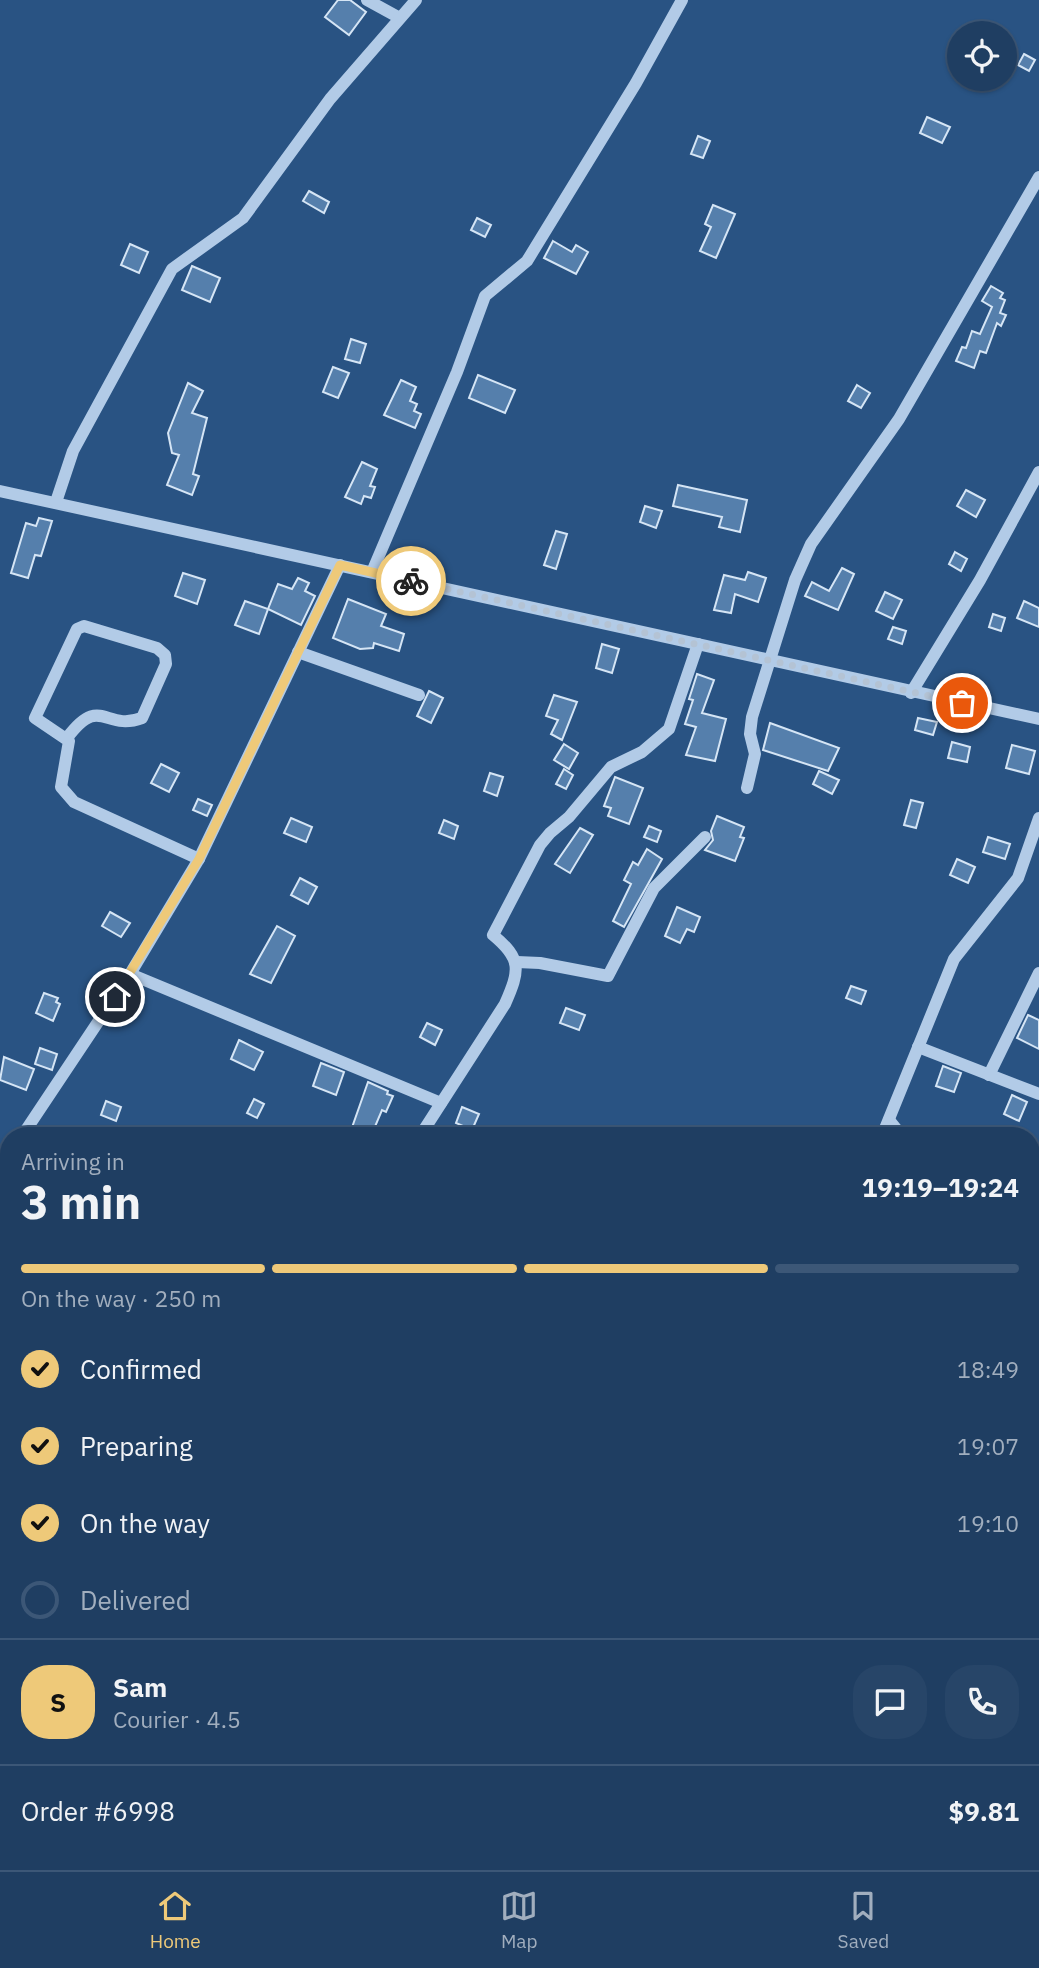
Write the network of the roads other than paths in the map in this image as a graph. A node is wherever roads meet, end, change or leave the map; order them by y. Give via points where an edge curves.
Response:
1 (367, 0) edge
2 (415, 0) edge
3 (682, 0) edge
4 (398, 17) junction
5 (1039, 177) edge
6 (1039, 472) edge
7 (0, 491) edge
8 (57, 502) junction
9 (340, 565) junction
10 (372, 572) junction
11 (698, 644) junction
12 (298, 652) junction
13 (770, 659) junction
14 (911, 693) junction
15 (419, 695) dead end
16 (1039, 719) edge
17 (67, 738) junction
18 (747, 788) dead end
19 (1039, 818) edge
20 (705, 837) dead end
21 (199, 859) junction
22 (517, 962) junction
23 (130, 974) junction
24 (1039, 974) edge
25 (918, 1047) junction
26 (989, 1075) junction
27 (1039, 1094) edge
28 (441, 1103) junction
29 (889, 1120) junction
30 (28, 1127) edge
31 (426, 1127) edge
32 (886, 1127) edge
33 (895, 1127) edge

1 - 4 street
2 - 4 street
3 - 10 street via 527,261 485,296
4 - 8 street via 330,99 243,218 172,270 73,451
5 - 13 street via 898,419 811,544
6 - 14 street
7 - 8 street
8 - 9 street
9 - 10 street
9 - 12 street
10 - 11 street
11 - 13 street
11 - 22 street via 669,729 642,752 611,767 540,845 493,935
12 - 15 street
12 - 21 street
13 - 14 street
13 - 18 street via 750,725 755,754
14 - 16 street
17 - 17 street via 82,719 92,715 132,722 142,718 166,664 165,655 157,648 91,626 77,629 34,716
17 - 21 street via 61,787 65,794
19 - 25 street via 1018,878 960,950
20 - 22 street via 654,888 608,976
21 - 23 street
22 - 28 street via 505,1004
23 - 28 street
23 - 30 street
24 - 26 street
25 - 26 street
25 - 29 street
26 - 27 street
28 - 31 street
29 - 32 street
29 - 33 street

